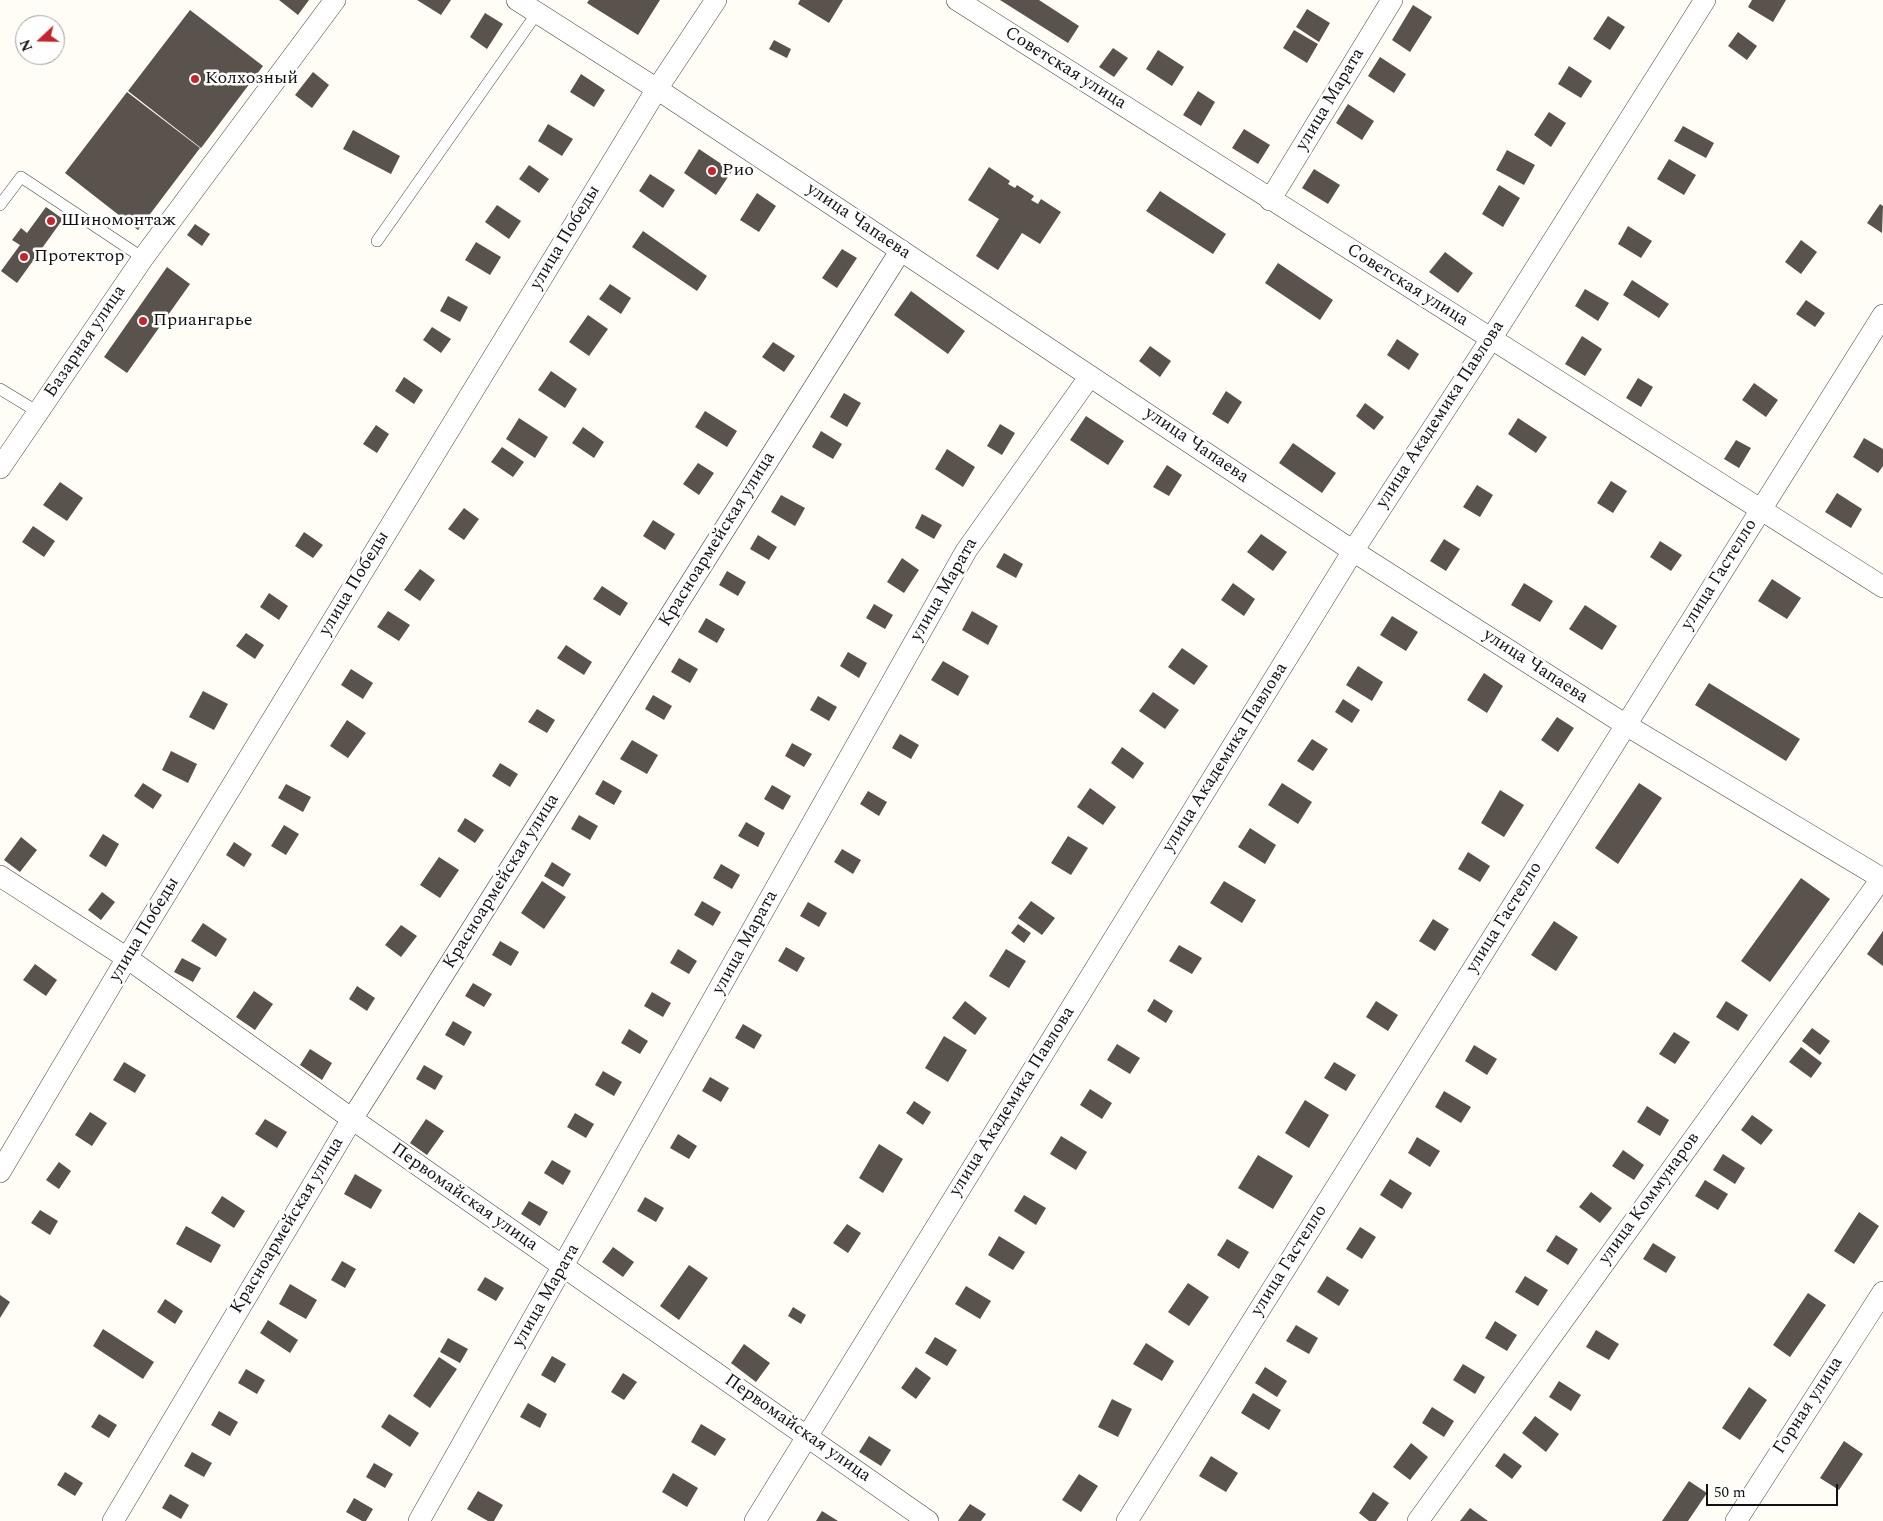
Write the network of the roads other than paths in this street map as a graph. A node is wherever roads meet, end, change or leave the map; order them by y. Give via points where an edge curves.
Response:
1 (334, 0) edge
2 (516, 0) edge
3 (716, 0) edge
4 (956, 0) edge
5 (1392, 0) edge
6 (1705, 0) edge
7 (537, 13) junction
8 (657, 89) junction
9 (1270, 200) junction
10 (0, 205) edge
11 (377, 241) dead end
12 (901, 250) junction
13 (143, 258) junction
14 (1883, 315) edge
15 (1491, 339) junction
16 (1090, 376) junction
17 (0, 389) edge
18 (38, 412) junction
19 (0, 468) edge
20 (1761, 509) junction
21 (1353, 551) junction
22 (1883, 587) edge
23 (1626, 725) junction
24 (0, 876) edge
25 (1882, 878) edge
26 (127, 958) junction
27 (352, 1120) junction
28 (0, 1172) edge
29 (563, 1267) junction
30 (1883, 1292) edge
31 (807, 1436) junction
32 (113, 1521) edge
33 (419, 1521) edge
34 (755, 1521) edge
35 (928, 1521) edge
36 (1127, 1521) edge
37 (1418, 1521) edge
38 (1736, 1521) edge

1 - 13 street, Базарная улица
2 - 7 street, улица Чапаева
3 - 8 street, улица Победы
4 - 9 street, Советская улица
5 - 9 street, улица Марата
6 - 15 street, улица Академика Павлова
7 - 8 street, улица Чапаева
7 - 11 lane
8 - 12 street, улица Чапаева
8 - 26 street, улица Победы
9 - 15 street, Советская улица
10 - 13 lane via 21,177
12 - 16 street, улица Чапаева
12 - 27 street, Красноармейская улица
13 - 18 street, Базарная улица
14 - 20 street, улица Гастелло
15 - 20 street, Советская улица
15 - 21 street, улица Академика Павлова
16 - 21 street, улица Чапаева
16 - 29 street, улица Марата via 966,551
17 - 18 lane
18 - 19 street, Базарная улица
20 - 22 street, Советская улица
20 - 23 street, улица Гастелло
21 - 23 street, улица Чапаева
21 - 31 street, улица Академика Павлова
23 - 25 street, улица Чапаева
23 - 36 street, улица Гастелло
24 - 26 street, Первомайская улица
25 - 37 street, улица Коммунаров
26 - 27 street, Первомайская улица
26 - 28 street, улица Победы
27 - 29 street, Первомайская улица
27 - 32 street, Красноармейская улица
29 - 31 street, Первомайская улица
29 - 33 street, улица Марата
30 - 38 street, Горная улица
31 - 34 street, улица Академика Павлова
31 - 35 street, Первомайская улица

